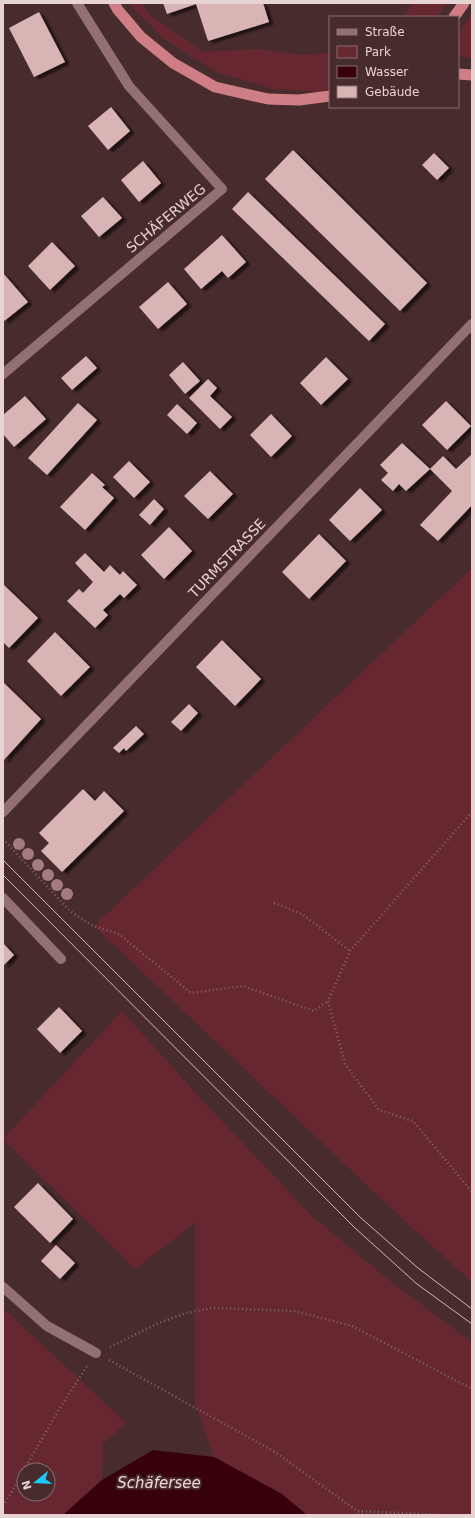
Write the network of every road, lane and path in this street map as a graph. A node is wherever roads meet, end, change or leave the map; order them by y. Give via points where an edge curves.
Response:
1 (77, 3) edge
2 (114, 3) edge
3 (464, 3) edge
4 (455, 16) edge
5 (459, 74) edge
6 (472, 75) edge
7 (329, 96) edge
8 (472, 324) edge
9 (3, 374) edge
10 (3, 812) edge
11 (472, 812) edge
12 (3, 839) edge
13 (3, 898) edge
14 (274, 903) dead end
15 (350, 951) junction
16 (61, 959) dead end
17 (328, 1001) junction
18 (472, 1192) edge
19 (3, 1287) edge
20 (96, 1353) junction
21 (472, 1389) edge
22 (29, 1462) edge
23 (16, 1484) edge
24 (3, 1506) edge
25 (358, 1511) junction
26 (363, 1515) edge
27 (444, 1515) edge

1 - 9 street, SCHÄFERWEG via 129,86 222,189
2 - 7 highway via 141,37 167,59 215,87 268,99 299,100
3 - 4 highway
5 - 6 highway
8 - 10 street, TURMSTRASSE
11 - 15 path
12 - 17 path via 70,911 91,926 120,934 192,993 242,986 314,1011
13 - 16 street
14 - 15 path via 302,914
15 - 17 path
17 - 18 path via 345,1064 379,1110 413,1121
19 - 20 street via 47,1326
20 - 21 path via 186,1313 214,1308 294,1311 352,1326
20 - 22 path
20 - 25 path via 275,1452
23 - 24 path
25 - 26 path
25 - 27 path

